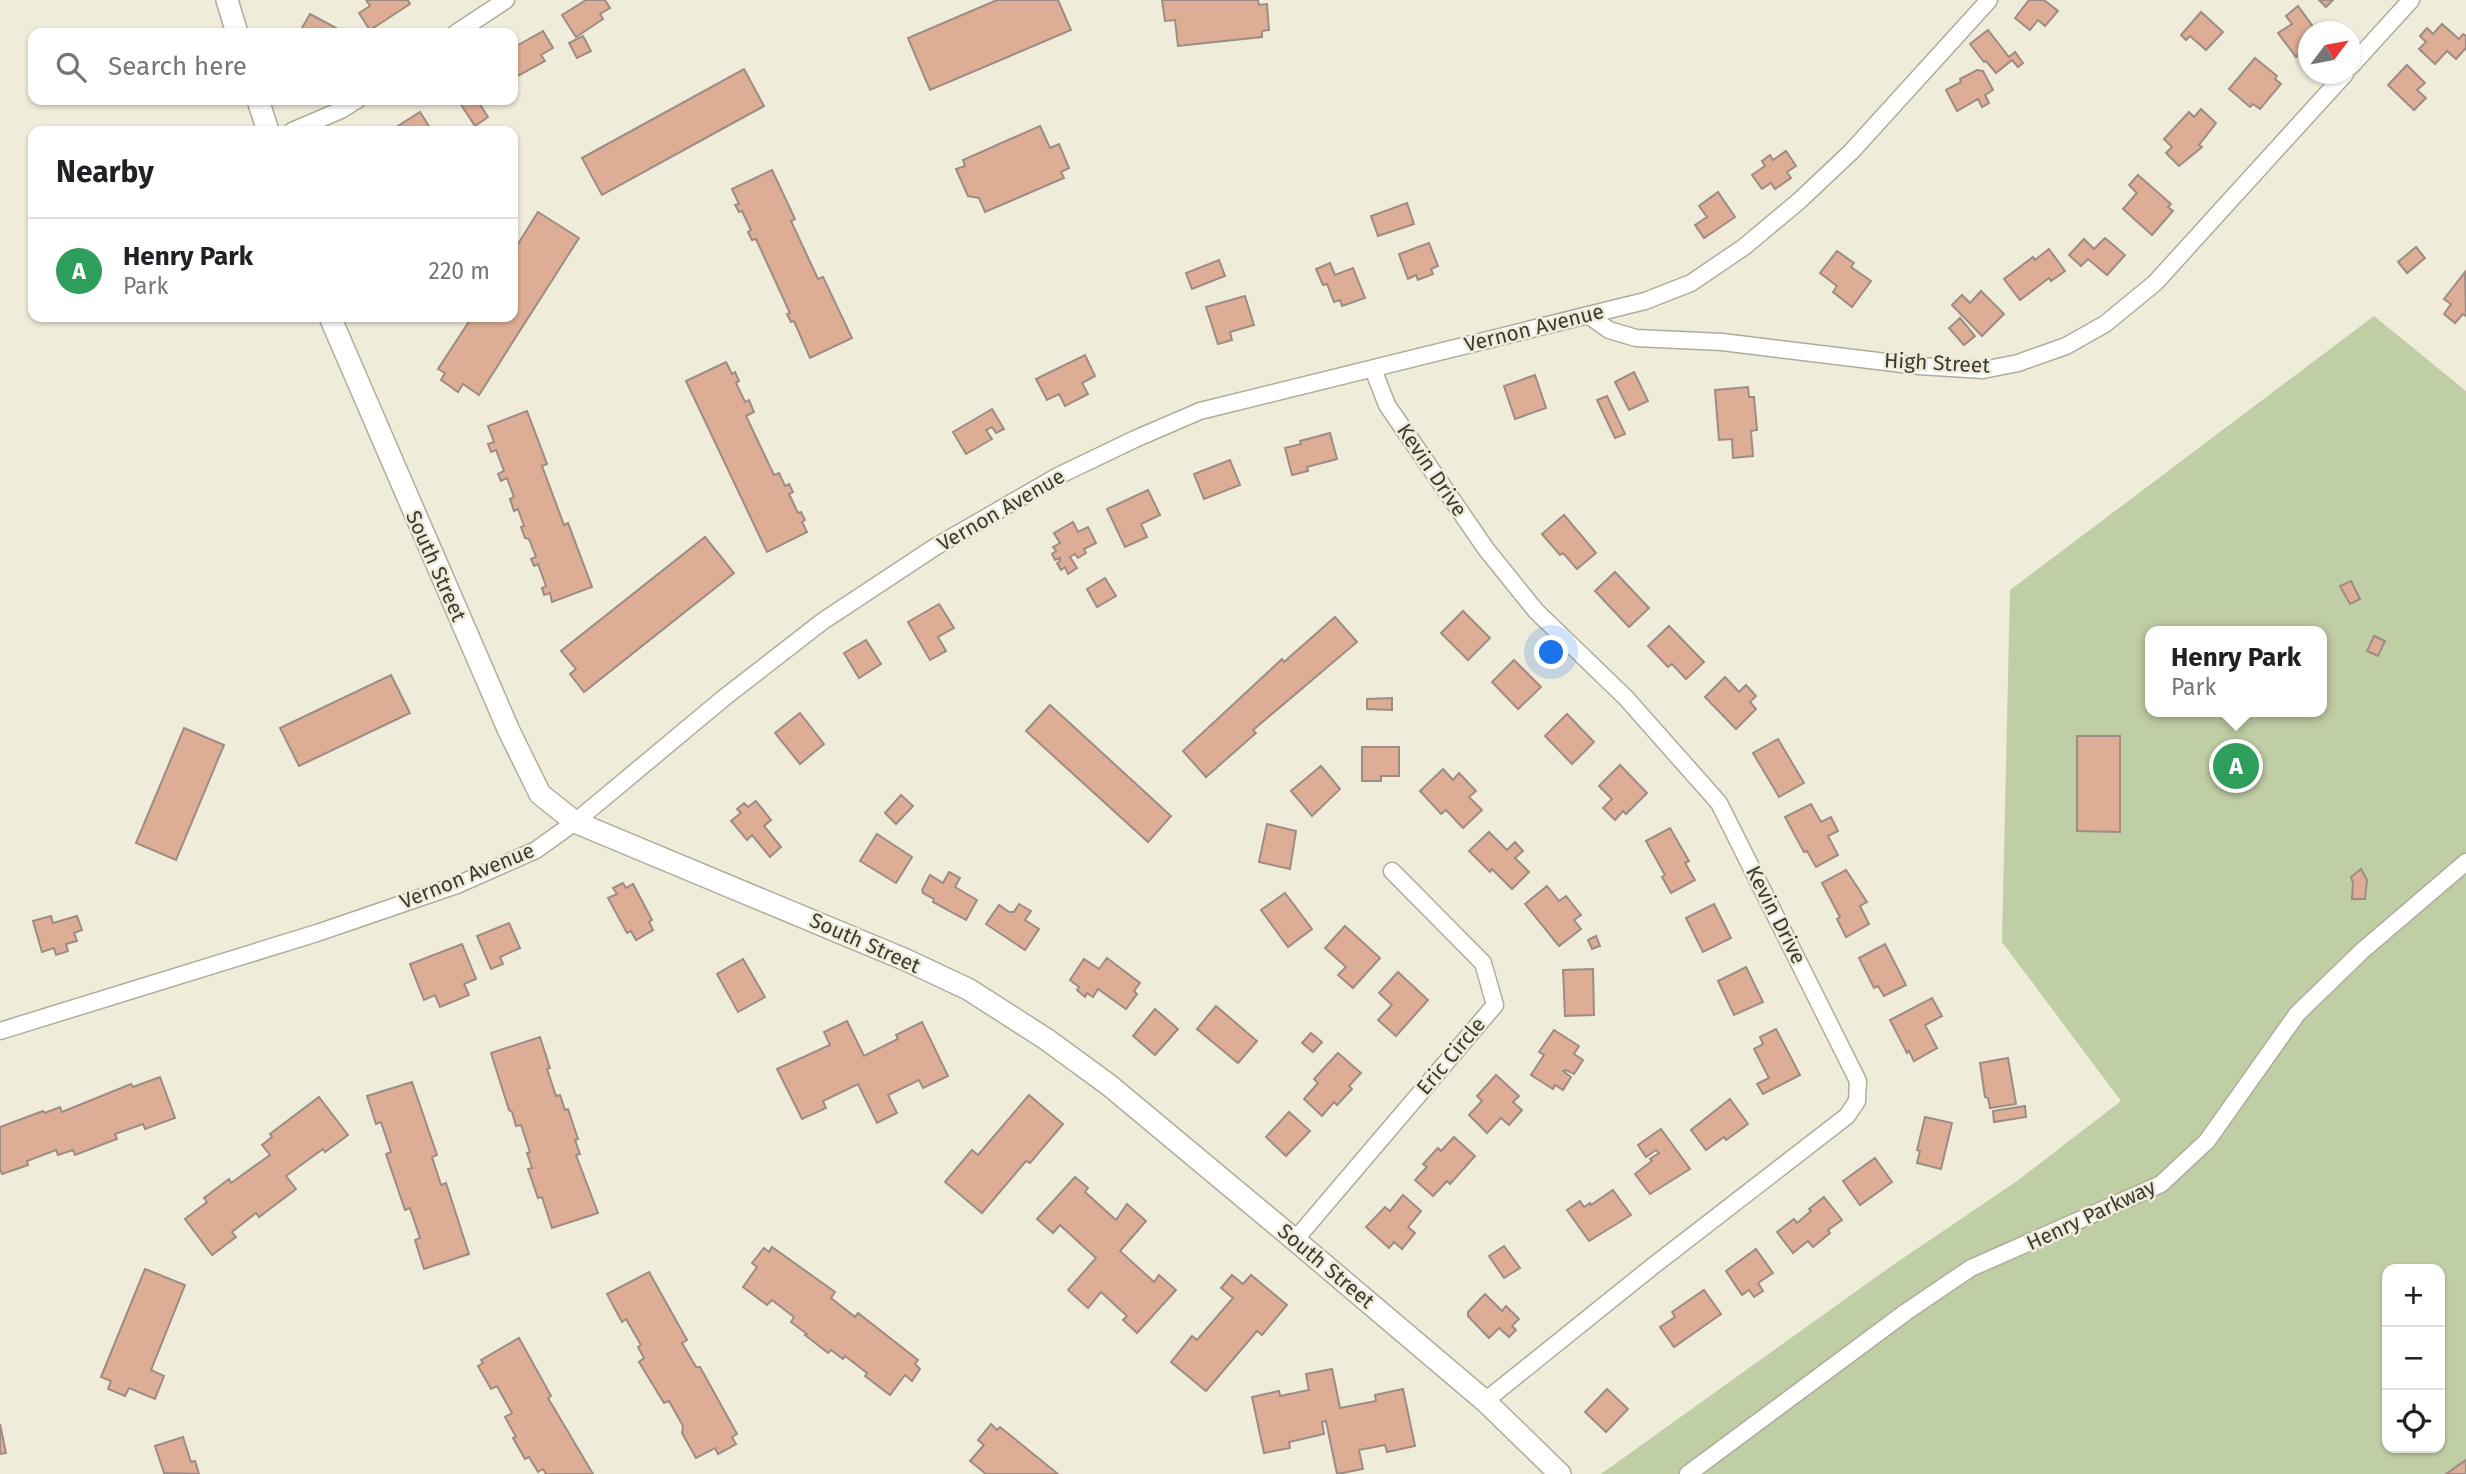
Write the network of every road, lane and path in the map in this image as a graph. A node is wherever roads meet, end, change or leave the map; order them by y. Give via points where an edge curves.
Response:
1 (227, 0) edge
2 (506, 0) edge
3 (1989, 0) edge
4 (2411, 0) edge
5 (235, 28) edge
6 (464, 28) edge
7 (2361, 55) edge
8 (2336, 84) edge
9 (260, 105) edge
10 (348, 105) edge
11 (266, 126) edge
12 (304, 126) edge
13 (1588, 315) junction
14 (332, 322) edge
15 (1373, 369) junction
16 (575, 822) junction
17 (2466, 862) edge
18 (1392, 872) dead end
19 (0, 1031) edge
20 (1295, 1240) junction
21 (1485, 1401) junction
22 (1560, 1474) edge
23 (1688, 1474) edge

1 - 5 street
2 - 6 street
3 - 13 street, Vernon Avenue via 1851,152 1744,247 1691,283 1645,301
4 - 7 street
8 - 13 street, High Street via 2155,283 2105,324 2066,346 2018,363 1983,370 1932,367 1722,342 1636,338 1609,330
9 - 11 street
10 - 12 street
13 - 15 street, Vernon Avenue
14 - 16 street, South Street via 509,731 540,794
15 - 16 street, Vernon Avenue via 1200,411 1058,476 935,547 823,621
15 - 21 street, Kevin Drive via 1387,405 1486,549 1536,611 1626,698 1719,803 1858,1081 1857,1101 1847,1116
16 - 19 street, Vernon Avenue via 536,850 457,885
16 - 20 street, South Street via 968,989 1109,1085
17 - 23 street, Henry Parkway via 2297,1014 2207,1141 2161,1184 1971,1268
18 - 20 street, Eric Circle via 1483,963 1495,1005
20 - 21 street, South Street
21 - 22 street, South Street

